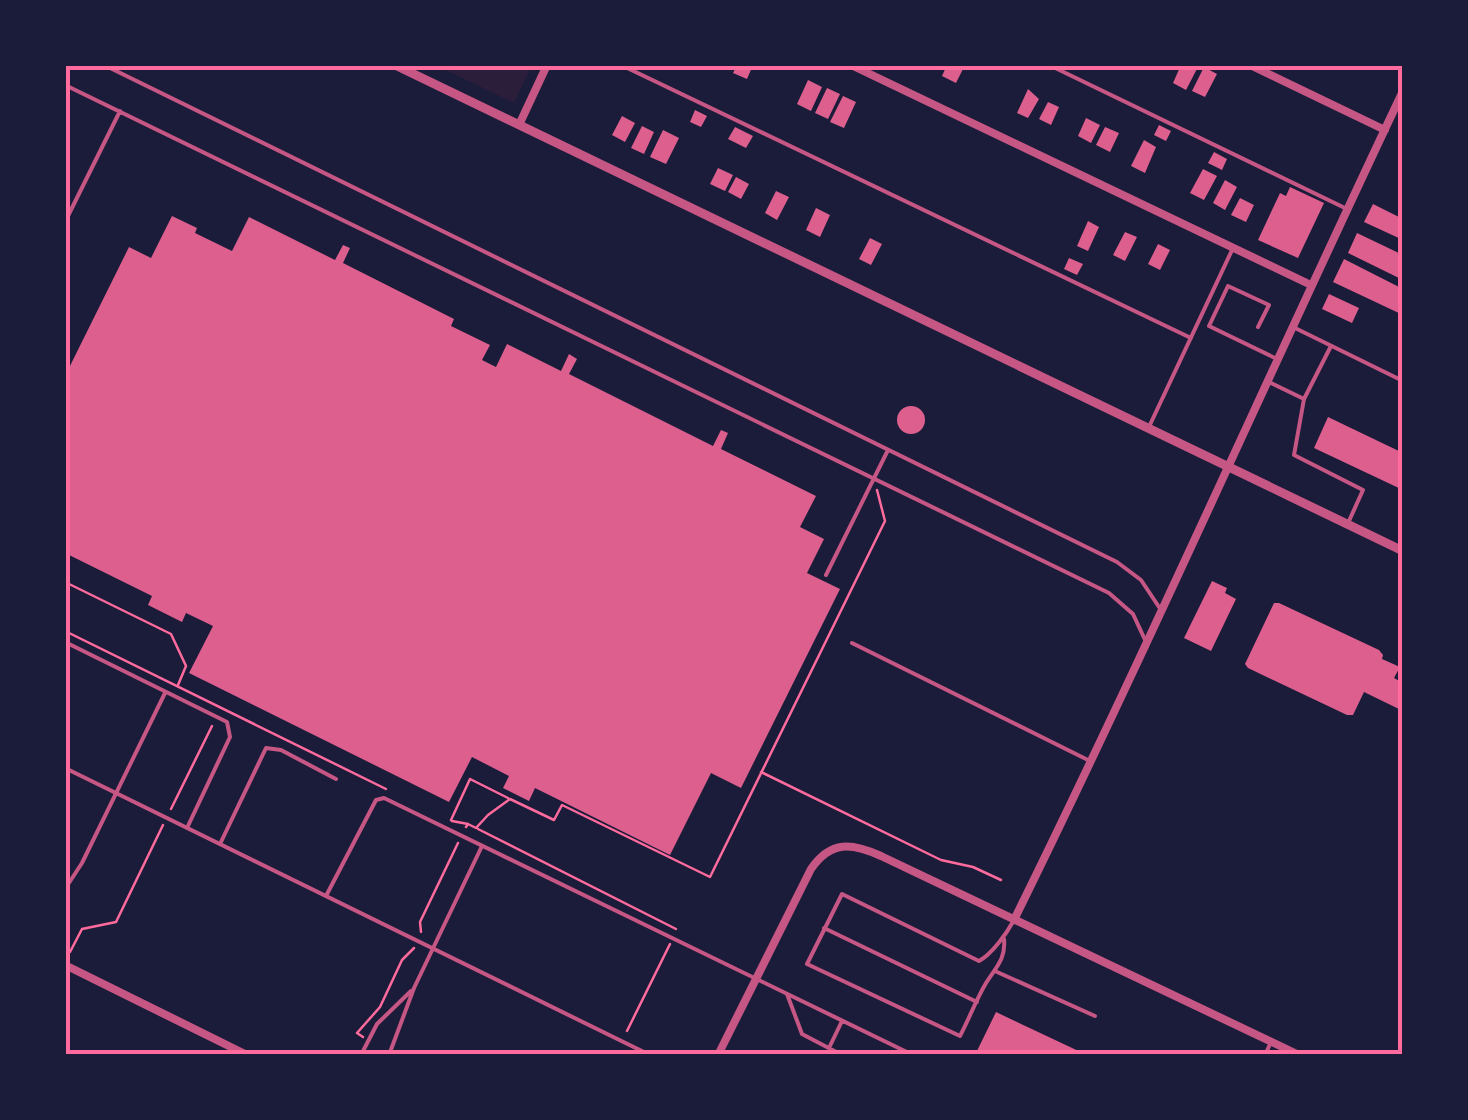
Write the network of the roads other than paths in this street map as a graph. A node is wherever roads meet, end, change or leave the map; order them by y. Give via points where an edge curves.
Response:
1 (104, 65) edge
2 (395, 65) edge
3 (547, 65) edge
4 (621, 65) edge
5 (851, 65) edge
6 (1049, 65) edge
7 (1250, 65) edge
8 (65, 84) edge
9 (1403, 91) edge
10 (120, 111) junction
11 (518, 124) junction
12 (1385, 130) junction
13 (1348, 208) junction
14 (65, 222) edge
15 (1233, 248) junction
16 (1311, 285) junction
17 (1292, 326) junction
18 (1258, 327) dead end
19 (1190, 338) junction
20 (1331, 346) junction
21 (1277, 359) junction
22 (1267, 380) junction
23 (1403, 381) edge
24 (1304, 399) junction
25 (1148, 428) junction
26 (888, 449) junction
27 (1229, 469) junction
28 (874, 477) junction
29 (1348, 524) junction
30 (1403, 552) edge
31 (826, 575) dead end
32 (1161, 610) junction
33 (65, 642) edge
34 (852, 642) dead end
35 (1146, 642) junction
36 (166, 692) junction
37 (1090, 761) junction
38 (65, 768) edge
39 (336, 779) dead end
40 (115, 793) junction
41 (187, 828) junction
42 (220, 844) junction
43 (482, 846) junction
44 (65, 888) edge
45 (326, 896) junction
46 (1014, 920) junction
47 (824, 928) junction
48 (1004, 939) junction
49 (433, 949) junction
50 (65, 966) edge
51 (997, 972) junction
52 (756, 980) junction
53 (414, 988) junction
54 (787, 994) junction
55 (977, 1002) junction
56 (1094, 1016) dead end
57 (842, 1021) junction
58 (1271, 1042) junction
59 (829, 1048) junction
60 (247, 1055) edge
61 (361, 1055) edge
62 (390, 1055) edge
63 (650, 1055) edge
64 (718, 1055) edge
65 (842, 1055) edge
66 (913, 1055) edge
67 (1264, 1055) edge
68 (1299, 1055) edge

1 - 26 lane
2 - 11 street
3 - 11 street
4 - 19 lane
5 - 15 street
6 - 13 lane
7 - 12 street
8 - 10 lane
9 - 12 street
10 - 14 lane
10 - 28 lane
11 - 25 street
12 - 13 street
13 - 16 street
15 - 16 street
15 - 19 lane
16 - 17 street
17 - 20 lane
17 - 21 street
18 - 21 lane via 1269,305 1228,286 1209,326
19 - 25 lane
20 - 23 lane
20 - 24 lane
21 - 22 street
22 - 24 lane
22 - 27 street
24 - 29 lane via 1294,455 1363,490
25 - 27 street
26 - 28 lane
26 - 32 lane via 1118,562 1142,580
27 - 29 street
27 - 32 street
28 - 31 lane
28 - 35 lane via 1110,593 1132,614
29 - 30 street
32 - 35 street
33 - 36 lane
34 - 37 lane
35 - 37 street
36 - 40 lane
36 - 41 lane via 227,722 230,737
37 - 46 street
38 - 40 lane
39 - 42 lane via 266,748
40 - 41 lane
40 - 44 lane
41 - 42 lane
42 - 45 lane
43 - 45 lane via 384,798 376,800
43 - 49 lane
43 - 52 lane
45 - 49 lane
46 - 48 lane
46 - 52 street via 841,845 823,853 804,880
46 - 58 street
47 - 48 lane via 842,894 979,960
47 - 55 lane
47 - 55 lane via 808,964 960,1036
48 - 51 lane
49 - 53 lane
49 - 63 lane
50 - 60 street
51 - 55 lane
51 - 56 lane
52 - 54 lane
52 - 64 street
53 - 61 lane via 377,1024
53 - 62 lane
54 - 57 lane
54 - 59 lane via 802,1034
57 - 59 lane
57 - 66 lane
58 - 67 lane
58 - 68 street
59 - 65 lane

